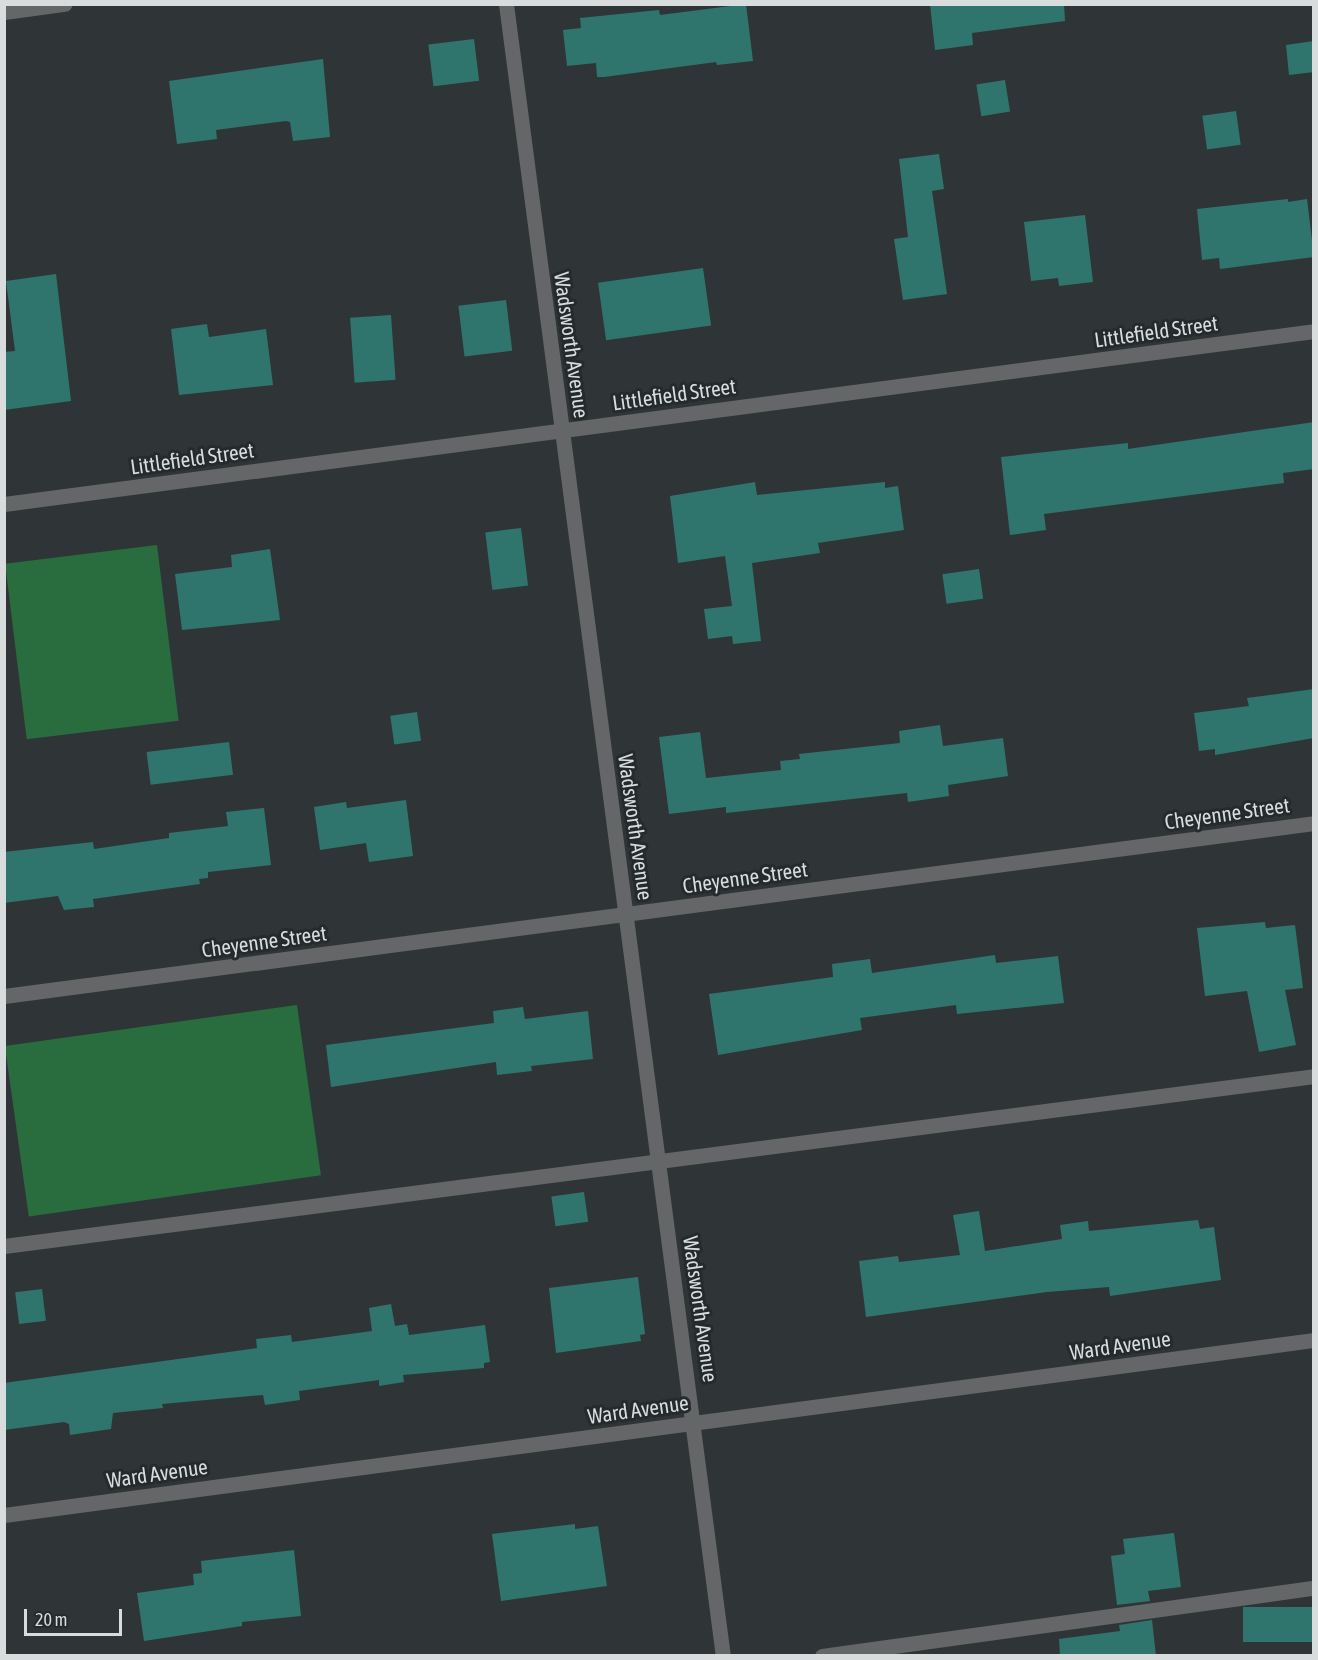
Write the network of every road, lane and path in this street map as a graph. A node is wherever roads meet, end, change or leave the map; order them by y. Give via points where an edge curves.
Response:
1 (64, 4) edge
2 (506, 4) edge
3 (4, 12) edge
4 (1314, 331) edge
5 (562, 430) junction
6 (4, 504) edge
7 (1314, 823) edge
8 (627, 914) junction
9 (4, 996) edge
10 (1314, 1076) edge
11 (660, 1161) junction
12 (4, 1246) edge
13 (1314, 1340) edge
14 (695, 1422) junction
15 (4, 1515) edge
16 (1314, 1588) edge
17 (723, 1656) edge
18 (822, 1656) edge

1 - 3 street
2 - 5 street, Wadsworth Avenue
4 - 5 street, Littlefield Street
5 - 6 street, Littlefield Street
5 - 8 street, Wadsworth Avenue
7 - 8 street, Cheyenne Street
8 - 9 street, Cheyenne Street
8 - 11 street, Wadsworth Avenue
10 - 11 street
11 - 12 street
11 - 14 street, Wadsworth Avenue
13 - 14 street, Ward Avenue
14 - 15 street, Ward Avenue
14 - 17 street, Wadsworth Avenue
16 - 18 street

